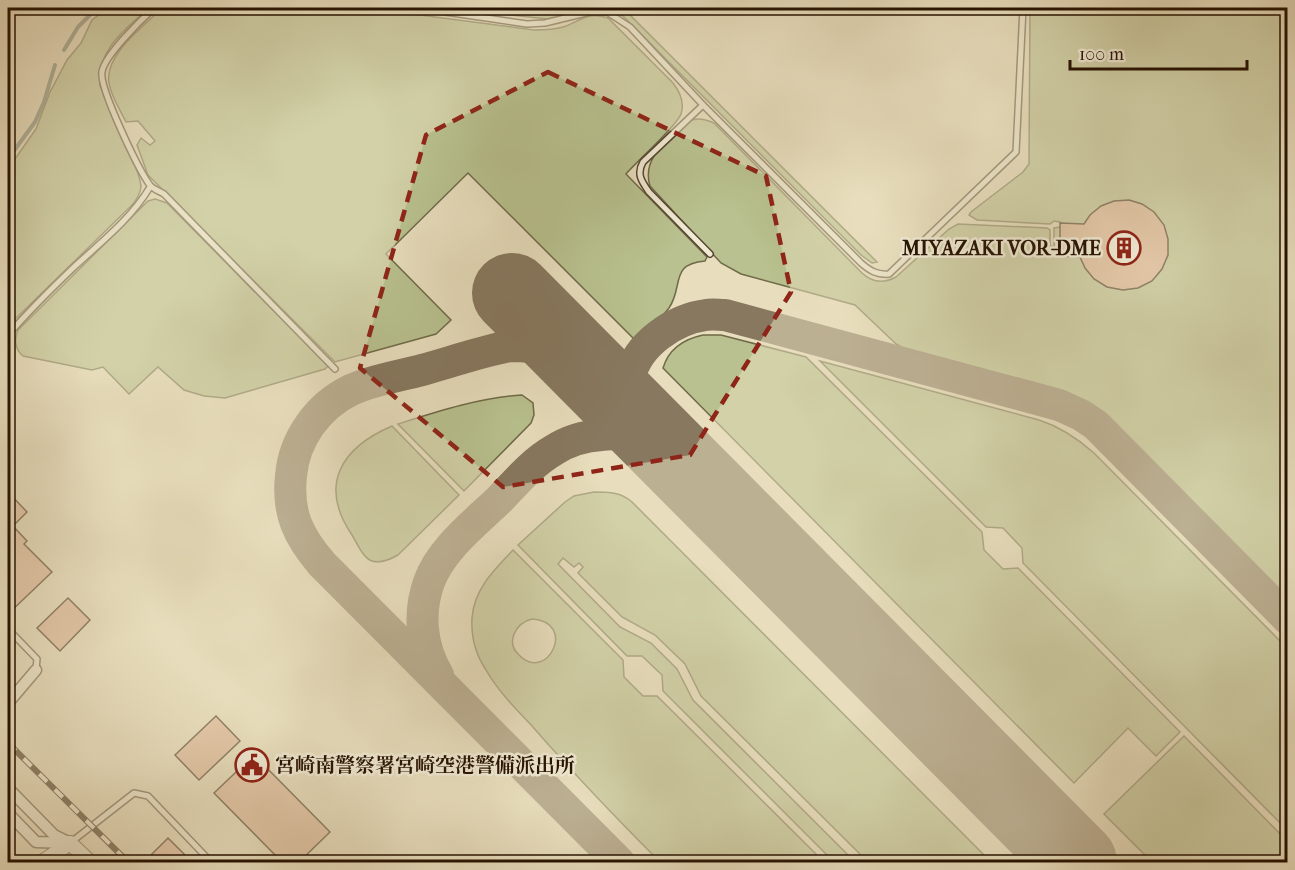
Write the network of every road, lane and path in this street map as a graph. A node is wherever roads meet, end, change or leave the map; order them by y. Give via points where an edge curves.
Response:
1 (154, 8) edge
2 (418, 8) edge
3 (1023, 8) edge
4 (703, 105) junction
5 (150, 187) junction
6 (710, 254) dead end
7 (8, 335) edge
8 (335, 369) dead end
9 (8, 629) edge
10 (36, 670) joint
11 (8, 703) edge
12 (8, 788) edge
13 (8, 813) edge
14 (70, 843) junction
15 (42, 862) edge
16 (56, 862) edge
17 (90, 862) edge
18 (211, 862) edge

1 - 5 lane via 106,60 101,74 113,110
2 - 4 lane via 526,24 607,12 630,27
3 - 4 lane via 1016,152 889,274 880,275 861,263
4 - 6 lane via 643,162 639,175 649,192
5 - 7 lane via 121,224 40,298
5 - 8 lane via 164,194
9 - 10 lane via 37,659
10 - 11 street
12 - 14 street via 54,835
13 - 14 street via 36,842
14 - 15 street
14 - 16 street
14 - 17 street
14 - 18 lane via 134,793 148,796

